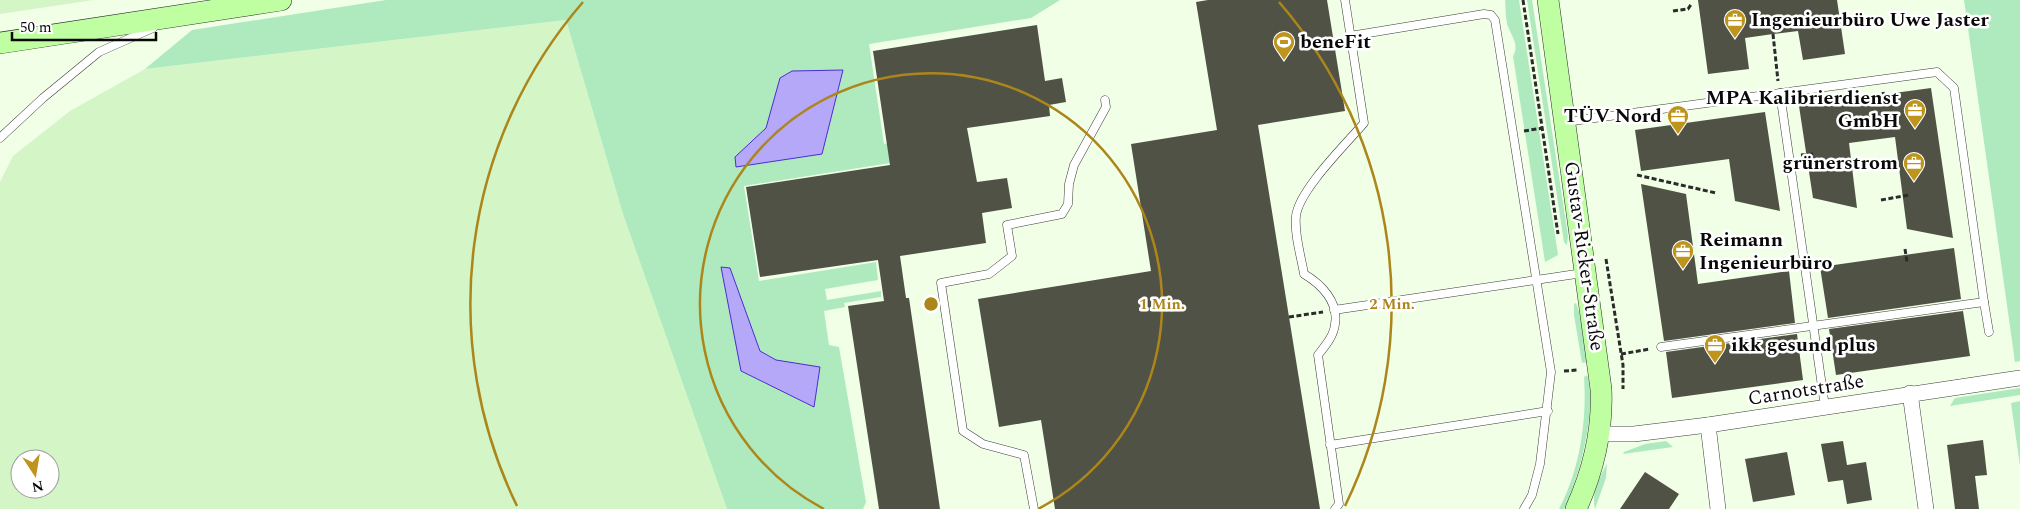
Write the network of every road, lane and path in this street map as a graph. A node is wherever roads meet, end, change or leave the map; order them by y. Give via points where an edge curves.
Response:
1 (281, 0) edge
2 (1345, 0) edge
3 (1523, 0) edge
4 (1548, 0) edge
5 (1692, 3) dead end
6 (1673, 11) dead end
7 (180, 16) junction
8 (1773, 34) dead end
9 (1350, 36) junction
10 (0, 43) edge
11 (1780, 93) junction
12 (1106, 100) dead end
13 (1565, 122) junction
14 (0, 138) edge
15 (1636, 175) dead end
16 (1716, 193) dead end
17 (1909, 195) dead end
18 (1881, 200) dead end
19 (1558, 236) dead end
20 (1905, 249) dead end
21 (1907, 262) dead end
22 (1585, 272) junction
23 (1536, 280) junction
24 (1984, 302) junction
25 (1334, 310) junction
26 (1289, 317) dead end
27 (1813, 327) junction
28 (1989, 332) dead end
29 (1661, 347) joint
30 (1621, 354) dead end
31 (1578, 360) dead end
32 (1580, 375) dead end
33 (2020, 378) edge
34 (1910, 394) junction
35 (1825, 407) junction
36 (1548, 411) junction
37 (1708, 425) junction
38 (1599, 434) junction
39 (1330, 446) junction
40 (1034, 509) edge
41 (1335, 509) edge
42 (1524, 509) edge
43 (1576, 509) edge
44 (1718, 509) edge
45 (1926, 509) edge

1 - 7 street
2 - 9 lane
3 - 19 path
4 - 13 street, Gustav-Ricker-Straße
5 - 6 path via 1688,9
7 - 10 street
7 - 14 lane via 98,52
8 - 11 path
9 - 23 lane via 1484,14 1493,16
9 - 25 lane via 1364,123 1313,184 1298,207 1296,219 1304,274 1324,288
11 - 13 lane
11 - 24 lane via 1937,72 1954,88
11 - 27 lane
12 - 40 lane via 1106,107 1074,165 1068,204 1062,214 1007,225 1012,256 990,274 941,282 963,431 982,444 1024,455
13 - 22 street, Gustav-Ricker-Straße
15 - 16 path
17 - 18 path
20 - 21 path
22 - 23 lane
22 - 38 street, Gustav-Ricker-Straße via 1600,380
23 - 25 lane
23 - 36 lane via 1551,372
24 - 27 lane
24 - 28 lane
25 - 26 path
25 - 39 lane via 1336,323 1318,355
27 - 29 lane
27 - 35 lane
29 - 30 path
31 - 32 path
33 - 34 street, Carnotstraße
34 - 35 street, Carnotstraße
34 - 45 street
35 - 37 street, Carnotstraße
36 - 39 lane
36 - 42 lane via 1540,464 1532,496
37 - 38 street, Carnotstraße via 1634,434
37 - 44 street
38 - 43 street, Gustav-Ricker-Straße via 1592,467
39 - 41 lane via 1339,504

